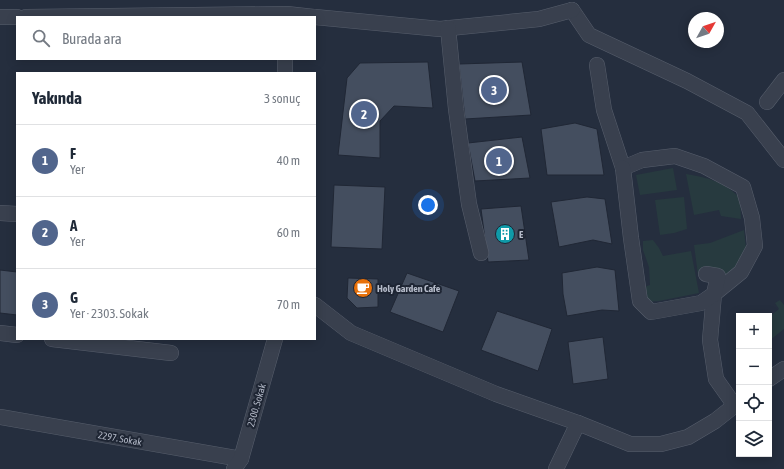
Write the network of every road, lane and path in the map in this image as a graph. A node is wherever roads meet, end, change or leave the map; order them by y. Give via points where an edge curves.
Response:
1 (573, 5) edge
2 (287, 10) edge
3 (63, 16) edge
4 (311, 16) edge
5 (0, 17) edge
6 (16, 17) edge
7 (316, 17) edge
8 (448, 28) junction
9 (285, 60) edge
10 (597, 65) dead end
11 (285, 72) edge
12 (784, 80) edge
13 (767, 102) dead end
14 (784, 160) edge
15 (622, 168) junction
16 (0, 213) edge
17 (16, 214) edge
18 (481, 253) dead end
19 (706, 274) dead end
20 (714, 294) junction
21 (316, 306) edge
22 (0, 333) edge
23 (16, 335) edge
24 (60, 340) edge
25 (275, 340) edge
26 (171, 353) dead end
27 (784, 369) edge
28 (772, 376) edge
29 (736, 403) edge
30 (736, 405) edge
31 (0, 417) edge
32 (578, 423) junction
33 (237, 464) edge
34 (556, 469) edge

1 - 8 street via 539,19
1 - 14 street via 589,35 687,81 747,113
2 - 3 street
2 - 4 street
5 - 6 street
7 - 8 street
8 - 18 street via 469,204
9 - 11 street
10 - 15 street via 604,110
12 - 13 street
15 - 20 street via 640,301 651,312 701,303
15 - 20 street via 642,160 675,156 704,166 743,187 752,218 755,246 742,272
16 - 17 street
19 - 20 street via 718,276
20 - 29 street via 710,340 716,379
21 - 32 street via 351,333 496,394
22 - 23 street
24 - 26 street
25 - 33 street, 2300. Sokak
27 - 28 street
30 - 32 street via 688,437 661,444 630,444
31 - 33 street, 2297. Sokak
32 - 34 street

